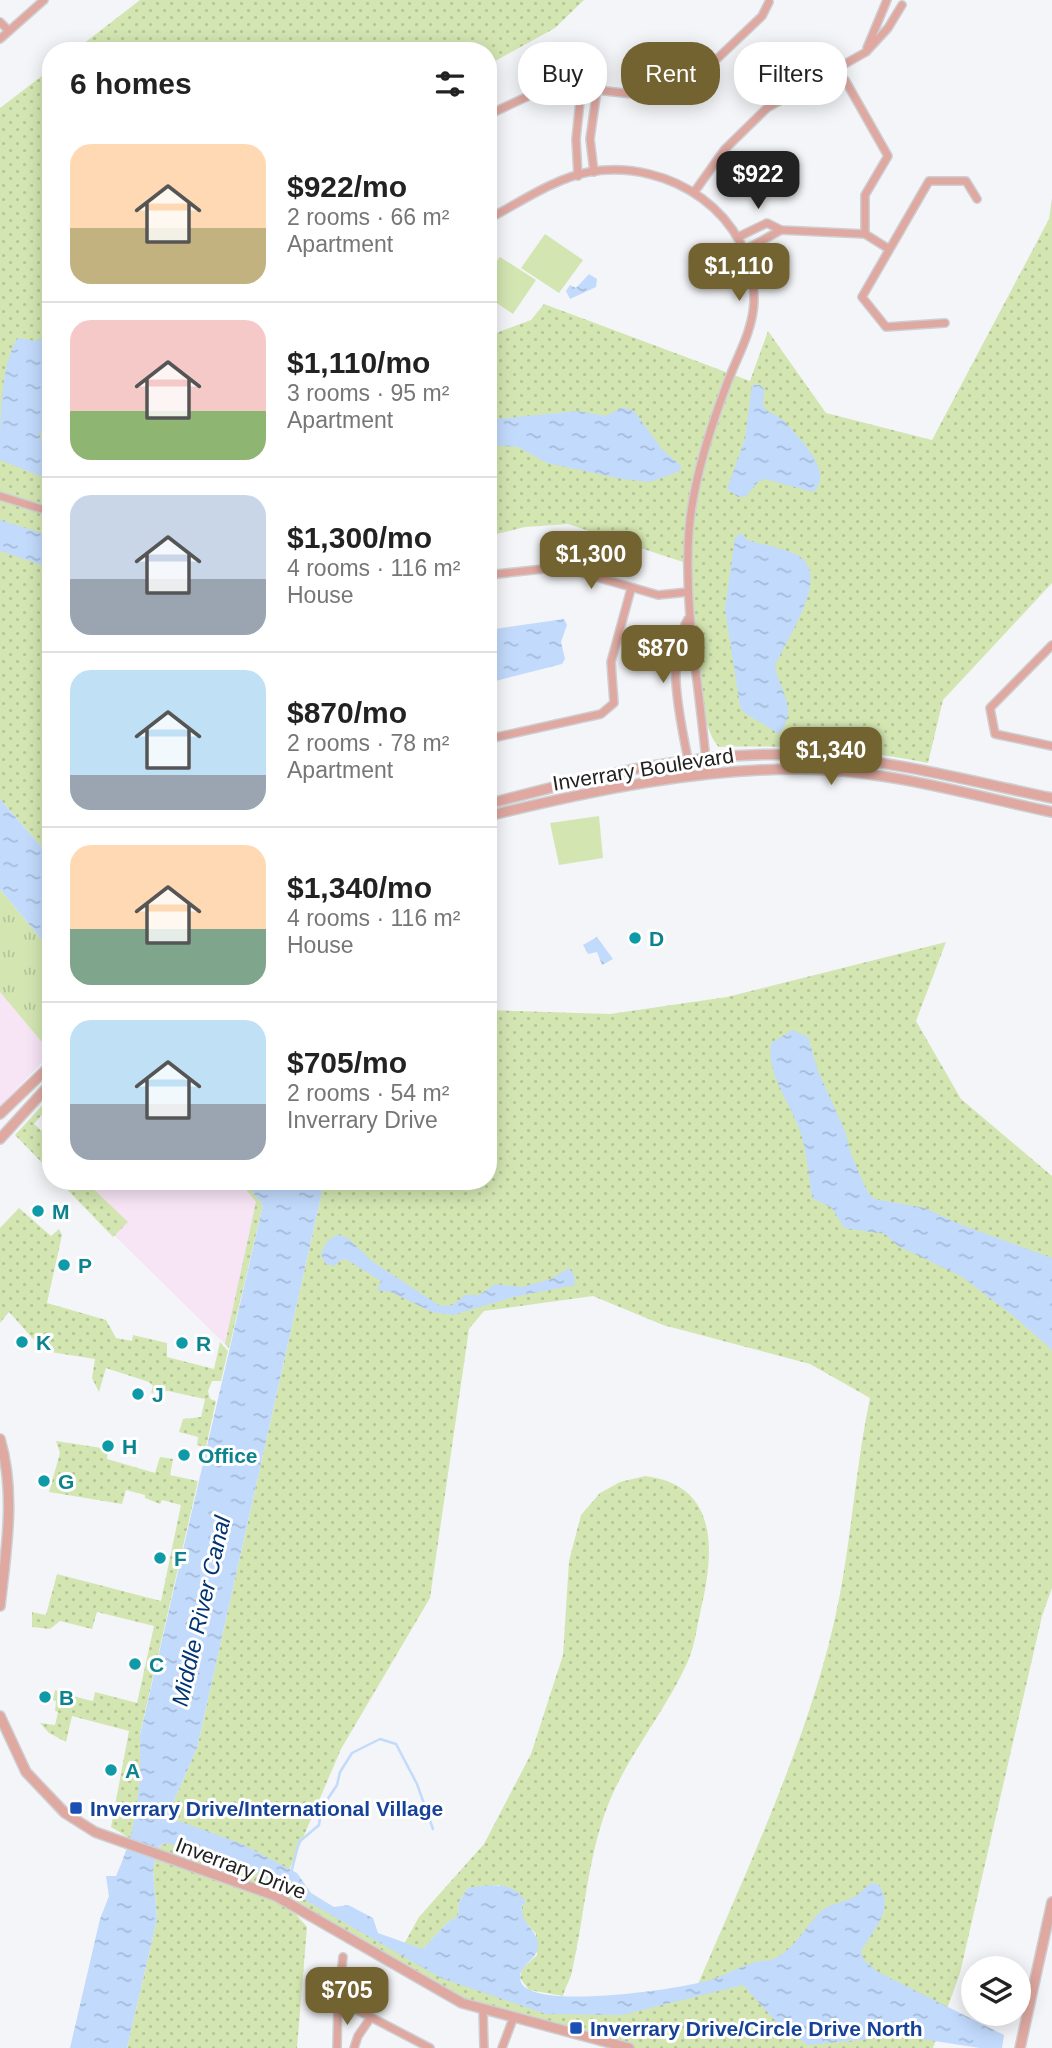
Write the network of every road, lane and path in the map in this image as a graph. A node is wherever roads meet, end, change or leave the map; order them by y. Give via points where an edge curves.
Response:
1 (44, 0) edge
2 (887, 0) edge
3 (769, 2) dead end
4 (902, 5) dead end
5 (0, 22) edge
6 (9, 32) junction
7 (0, 39) edge
8 (866, 52) junction
9 (847, 84) edge
10 (607, 91) edge
11 (518, 101) edge
12 (580, 105) edge
13 (595, 105) edge
14 (497, 111) edge
15 (594, 172) junction
16 (578, 176) junction
17 (695, 191) junction
18 (977, 199) dead end
19 (497, 215) edge
20 (781, 230) junction
21 (865, 234) junction
22 (738, 237) junction
23 (889, 248) junction
24 (743, 251) junction
25 (945, 323) dead end
26 (0, 496) edge
27 (42, 509) edge
28 (497, 574) edge
29 (631, 589) junction
30 (688, 592) junction
31 (689, 618) junction
32 (1052, 645) edge
33 (497, 737) edge
34 (1052, 746) edge
35 (706, 759) junction
36 (688, 761) junction
37 (707, 773) junction
38 (691, 776) junction
39 (1052, 798) edge
40 (497, 802) edge
41 (1052, 812) edge
42 (497, 814) edge
43 (42, 1074) edge
44 (42, 1093) edge
45 (0, 1114) edge
46 (0, 1139) edge
47 (0, 1440) edge
48 (0, 1606) edge
49 (0, 1716) edge
50 (1052, 1902) edge
51 (343, 1957) dead end
52 (338, 2000) junction
53 (483, 2010) junction
54 (371, 2017) junction
55 (513, 2019) junction
56 (337, 2048) edge
57 (355, 2048) edge
58 (430, 2048) edge
59 (486, 2048) edge
60 (502, 2048) edge
61 (629, 2048) edge
62 (1020, 2048) edge

1 - 6 street
2 - 8 street
3 - 10 street via 762,16 680,94 667,99
4 - 8 street
5 - 6 street
6 - 7 street
8 - 17 street via 767,108 725,149
9 - 21 street via 888,156 864,195
11 - 14 street
12 - 16 street
13 - 15 street via 590,139
15 - 16 street
15 - 17 street via 617,169 654,174
16 - 19 street
17 - 22 street
18 - 23 street via 966,180 929,181
20 - 21 street
20 - 22 street via 767,223
20 - 24 street
21 - 23 street
22 - 24 street
23 - 25 street via 862,298 886,327
24 - 30 street via 754,301 746,339 713,422 693,499
26 - 27 street
28 - 29 street via 562,567
29 - 30 street via 658,595
29 - 33 street via 611,662 614,703 601,713
30 - 31 street
31 - 35 street
31 - 36 street via 679,635 675,663
32 - 34 street via 990,708 995,734
35 - 36 street, Inverrary Boulevard
35 - 37 street
35 - 39 street, Inverrary Boulevard via 800,755 882,763
36 - 38 street
36 - 40 street, Inverrary Boulevard via 581,779
37 - 38 street, Inverrary Boulevard
37 - 41 street, Inverrary Boulevard via 801,769 881,776
38 - 42 street, Inverrary Boulevard via 588,791
43 - 45 street
44 - 46 street
47 - 48 street via 8,1466 8,1525
49 - 53 street, Inverrary Drive via 26,1773 65,1814 94,1832 276,1896 462,2003
50 - 62 street
51 - 52 street
52 - 54 street
52 - 56 street
53 - 55 street, Inverrary Drive
53 - 59 street
54 - 57 street
54 - 58 street
55 - 60 street
55 - 61 street, Inverrary Drive

